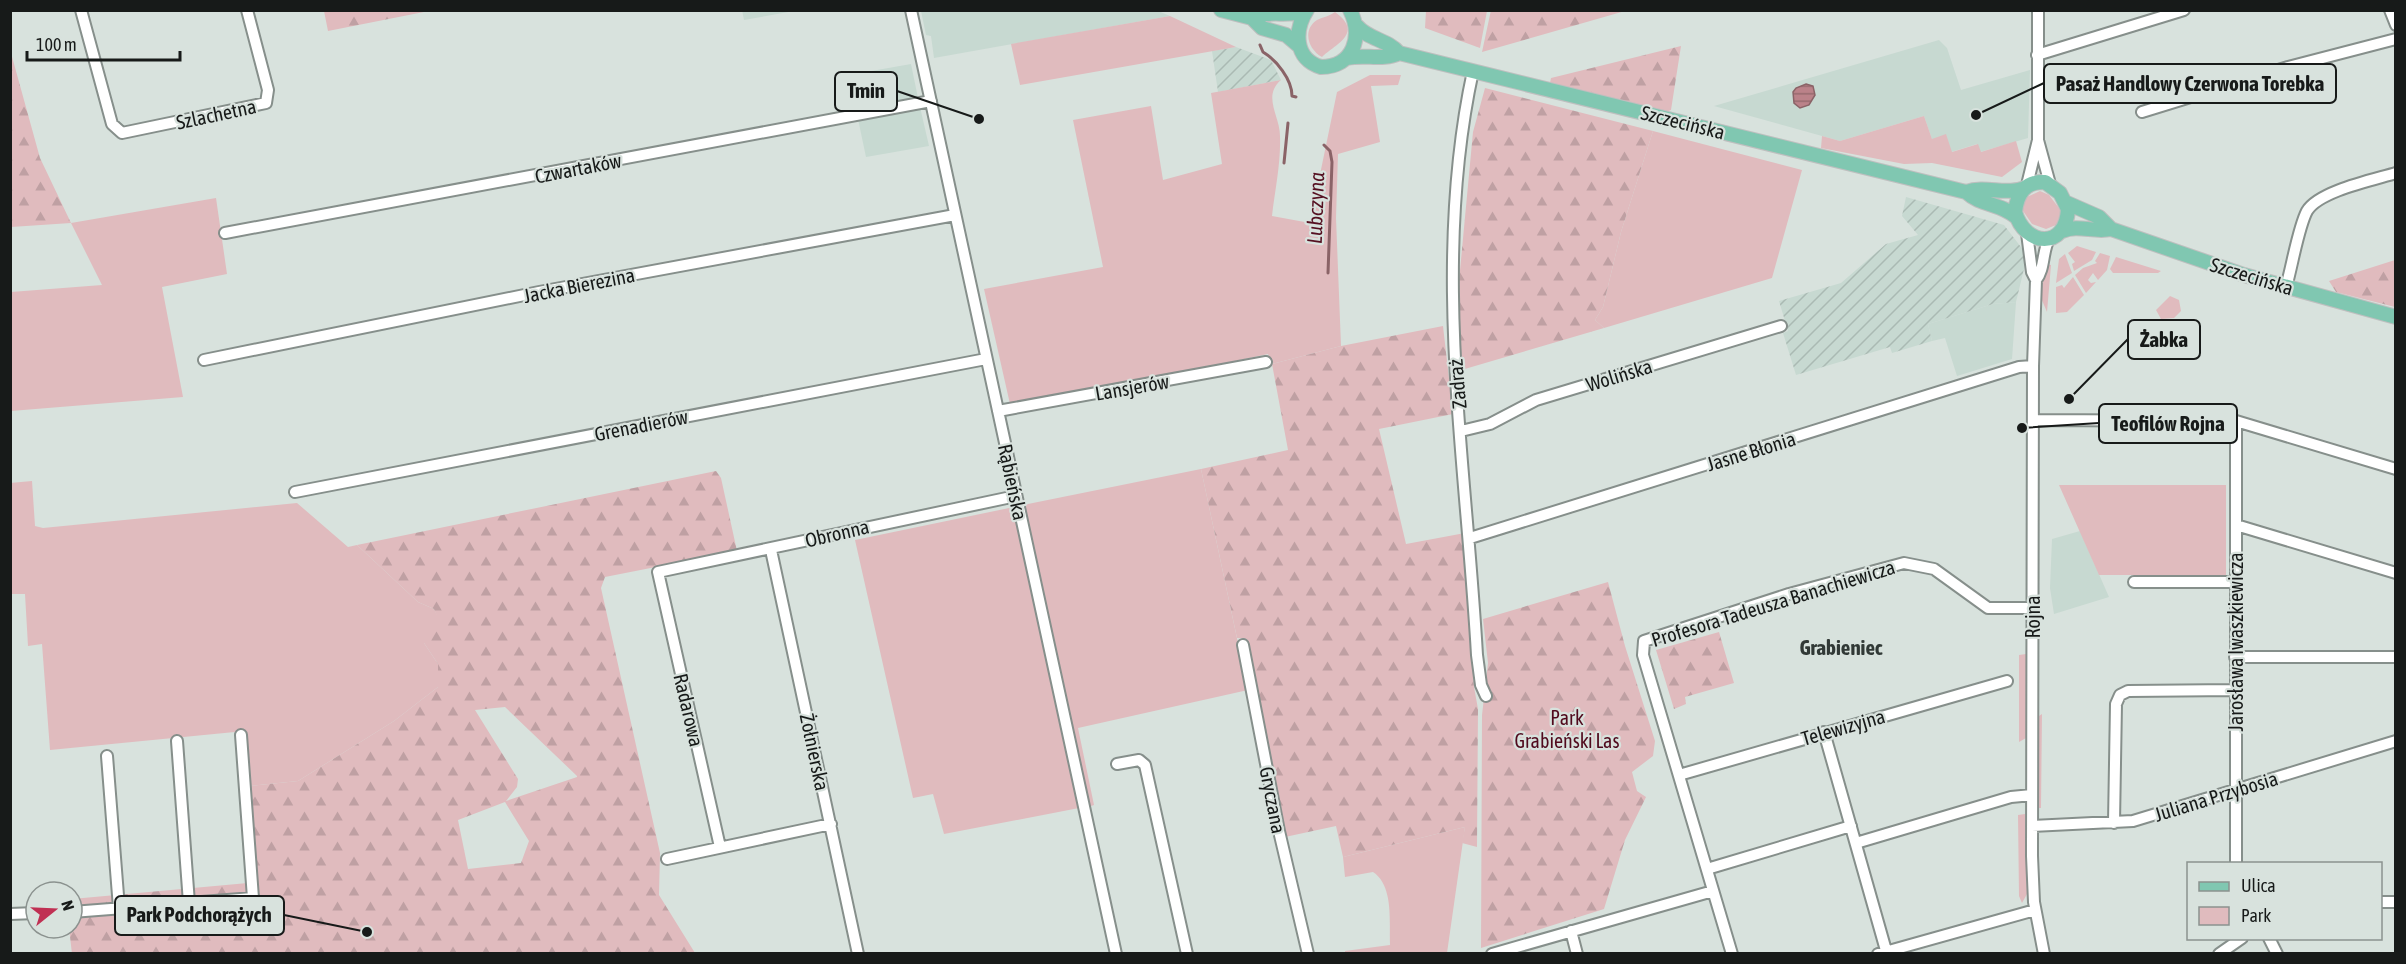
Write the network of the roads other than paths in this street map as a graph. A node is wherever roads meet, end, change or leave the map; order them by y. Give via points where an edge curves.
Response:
1 (81, 10) edge
2 (247, 10) edge
3 (911, 10) edge
4 (1221, 10) edge
5 (1307, 10) edge
6 (2038, 10) edge
7 (2184, 10) edge
8 (2390, 10) edge
9 (1350, 11) edge
10 (1252, 18) junction
11 (2396, 25) edge
12 (1357, 26) junction
13 (2396, 39) edge
14 (1299, 46) junction
15 (1400, 53) junction
16 (2037, 56) junction
17 (1347, 58) junction
18 (1473, 71) junction
19 (931, 101) junction
20 (2142, 112) dead end
21 (2037, 140) junction
22 (2396, 173) edge
23 (2050, 184) junction
24 (2025, 187) junction
25 (1966, 192) junction
26 (2067, 203) junction
27 (955, 215) junction
28 (2016, 216) junction
29 (2111, 229) junction
30 (2062, 231) junction
31 (225, 233) dead end
32 (2027, 233) junction
33 (2049, 239) junction
34 (2036, 280) junction
35 (2286, 287) junction
36 (2396, 317) edge
37 (1781, 326) dead end
38 (986, 359) junction
39 (204, 360) dead end
40 (1266, 362) dead end
41 (2032, 366) junction
42 (998, 411) junction
43 (2032, 420) junction
44 (2236, 421) junction
45 (1461, 430) junction
46 (2396, 469) edge
47 (295, 492) dead end
48 (1016, 496) junction
49 (2236, 525) junction
50 (1470, 538) junction
51 (771, 550) junction
52 (658, 572) joint
53 (2396, 573) edge
54 (2134, 582) dead end
55 (2236, 582) junction
56 (2032, 608) junction
57 (1243, 645) dead end
58 (2235, 657) junction
59 (2396, 657) edge
60 (2007, 681) dead end
61 (2235, 690) junction
62 (1486, 696) dead end
63 (1824, 732) junction
64 (241, 735) dead end
65 (177, 741) dead end
66 (2396, 741) edge
67 (107, 756) dead end
68 (1117, 764) dead end
69 (1679, 775) junction
70 (2235, 790) junction
71 (2032, 795) junction
72 (2114, 823) junction
73 (831, 824) junction
74 (1851, 826) junction
75 (2032, 826) junction
76 (1856, 843) junction
77 (720, 847) junction
78 (667, 859) dead end
79 (2236, 862) edge
80 (1707, 869) junction
81 (1713, 891) junction
82 (189, 903) junction
83 (119, 908) junction
84 (2035, 910) junction
85 (84, 911) edge
86 (1570, 931) junction
87 (2240, 940) edge
88 (2270, 940) edge
89 (1884, 953) edge
90 (858, 954) edge
91 (1116, 954) edge
92 (1187, 954) edge
93 (1308, 954) edge
94 (1492, 954) edge
95 (1577, 954) edge
96 (1732, 954) edge
97 (2044, 954) edge
98 (2219, 954) edge
99 (2277, 954) edge

1 - 2 street, Szlachetna via 112,124 122,134 266,104 268,90
3 - 19 street, Rąbieńska
4 - 10 main road
5 - 10 main road via 1289,16 1265,13
5 - 14 main road via 1298,32
6 - 16 street
7 - 16 street
8 - 11 street
9 - 12 main road
10 - 14 main road via 1262,28 1286,35
12 - 15 main road, Szczecińska via 1366,35 1390,43
12 - 17 main road via 1355,45
13 - 20 street
14 - 17 main road, Szczecińska via 1306,58 1321,67
15 - 17 main road, Szczecińska via 1387,58
15 - 18 main road, Szczecińska
16 - 21 street
18 - 25 main road, Szczecińska
18 - 45 street, Zadraż via 1462,130 1453,230 1453,331
19 - 27 street, Rąbieńska
19 - 31 street, Czwartaków
21 - 23 street
21 - 24 street
22 - 35 street via 2334,192 2307,211
23 - 24 main road via 2038,182
23 - 26 main road
24 - 25 main road, Szczecińska via 2006,192 1981,188
24 - 28 main road via 2015,207
25 - 28 main road, Szczecińska via 1978,202
26 - 29 main road, Szczecińska via 2099,217
26 - 30 main road via 2068,215
27 - 38 street, Rąbieńska
27 - 39 street, Jacka Bierezina
28 - 32 main road
29 - 30 main road, Szczecińska via 2075,227
29 - 35 main road, Szczecińska
30 - 33 main road
32 - 33 main road
32 - 34 street, Rojna
33 - 34 street, Rojna
34 - 41 street, Rojna
35 - 36 main road, Szczecińska
37 - 45 street, Wolińska via 1536,400 1490,424
38 - 42 street, Rąbieńska
38 - 47 street, Grenadierów
40 - 42 street, Lansjerów
41 - 43 street, Rojna
41 - 50 street, Jasne Błonia
42 - 48 street, Rąbieńska
43 - 44 street
43 - 56 street, Rojna
44 - 46 street
44 - 49 street, Jarosława Iwaszkiewicza
45 - 50 street, Zadraż
48 - 51 street, Obronna
48 - 91 street, Rąbieńska
49 - 53 street
49 - 55 street, Jarosława Iwaszkiewicza
50 - 62 street, Zadraż via 1477,655
51 - 52 street, Obronna
51 - 73 street, Żołnierska
52 - 77 street, Radarowa
54 - 55 street
55 - 58 street, Jarosława Iwaszkiewicza
56 - 69 street, Profesora Tadeusza Banachiewicza via 1988,608 1934,569 1904,563 1647,638 1643,655
56 - 71 street, Rojna
57 - 93 street, Gryczana via 1279,831
58 - 59 street
58 - 61 street, Jarosława Iwaszkiewicza
60 - 63 street, Telewizyjna
61 - 70 street, Jarosława Iwaszkiewicza
61 - 72 street via 2128,691 2120,695 2116,704
63 - 69 street, Telewizyjna
63 - 74 street
64 - 82 street via 253,898
65 - 82 street
66 - 70 street, Juliana Przybosia
67 - 83 street
68 - 92 street via 1139,760 1145,765
69 - 80 street, Profesora Tadeusza Banachiewicza
70 - 72 street, Juliana Przybosia via 2133,821
70 - 79 street, Jarosława Iwaszkiewicza
71 - 75 street, Rojna
71 - 76 street via 2011,797
72 - 75 street, Juliana Przybosia
73 - 77 street
73 - 90 street, Żołnierska
74 - 76 street
74 - 80 street
75 - 84 street, Rojna
76 - 89 street
77 - 78 street
80 - 81 street, Profesora Tadeusza Banachiewicza
81 - 86 street
81 - 96 street, Profesora Tadeusza Banachiewicza
82 - 83 street
83 - 85 street
84 - 89 street
84 - 97 street, Rojna
86 - 94 street
86 - 95 street
87 - 98 street
88 - 99 street

